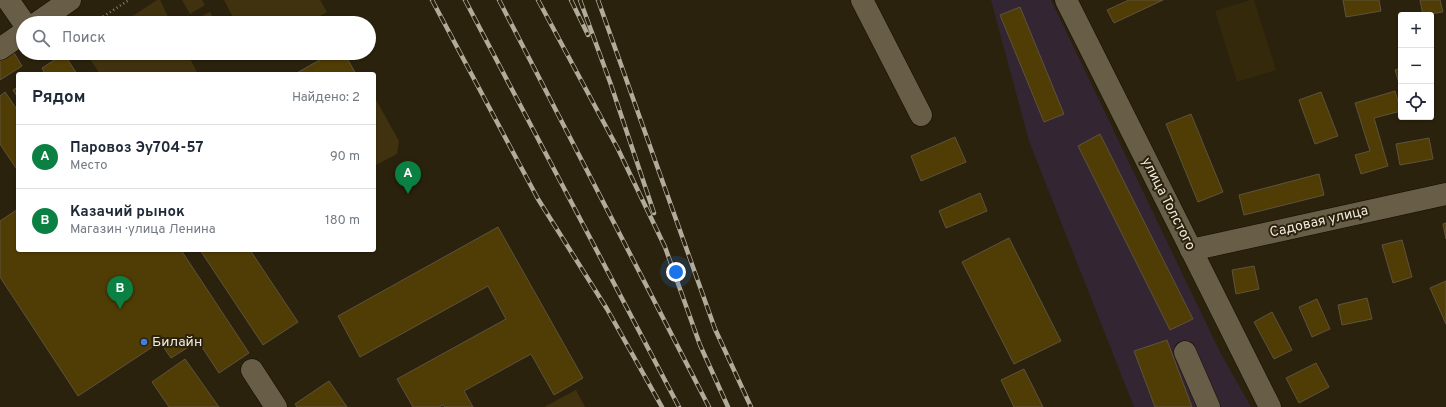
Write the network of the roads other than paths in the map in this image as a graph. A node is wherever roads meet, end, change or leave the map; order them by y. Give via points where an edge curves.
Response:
1 (8, 0) edge
2 (70, 0) edge
3 (862, 0) edge
4 (1066, 0) edge
5 (19, 16) edge
6 (47, 16) edge
7 (16, 38) edge
8 (0, 49) edge
9 (921, 115) dead end
10 (1446, 194) edge
11 (1191, 250) junction
12 (1185, 352) dead end
13 (252, 370) dead end
14 (276, 407) edge
15 (1209, 407) edge
16 (1270, 407) edge

1 - 5 street
2 - 6 street
3 - 9 street
4 - 11 street, улица Толстого
7 - 8 street
10 - 11 street, Садовая улица
11 - 16 street, улица Толстого
12 - 15 street
13 - 14 street

